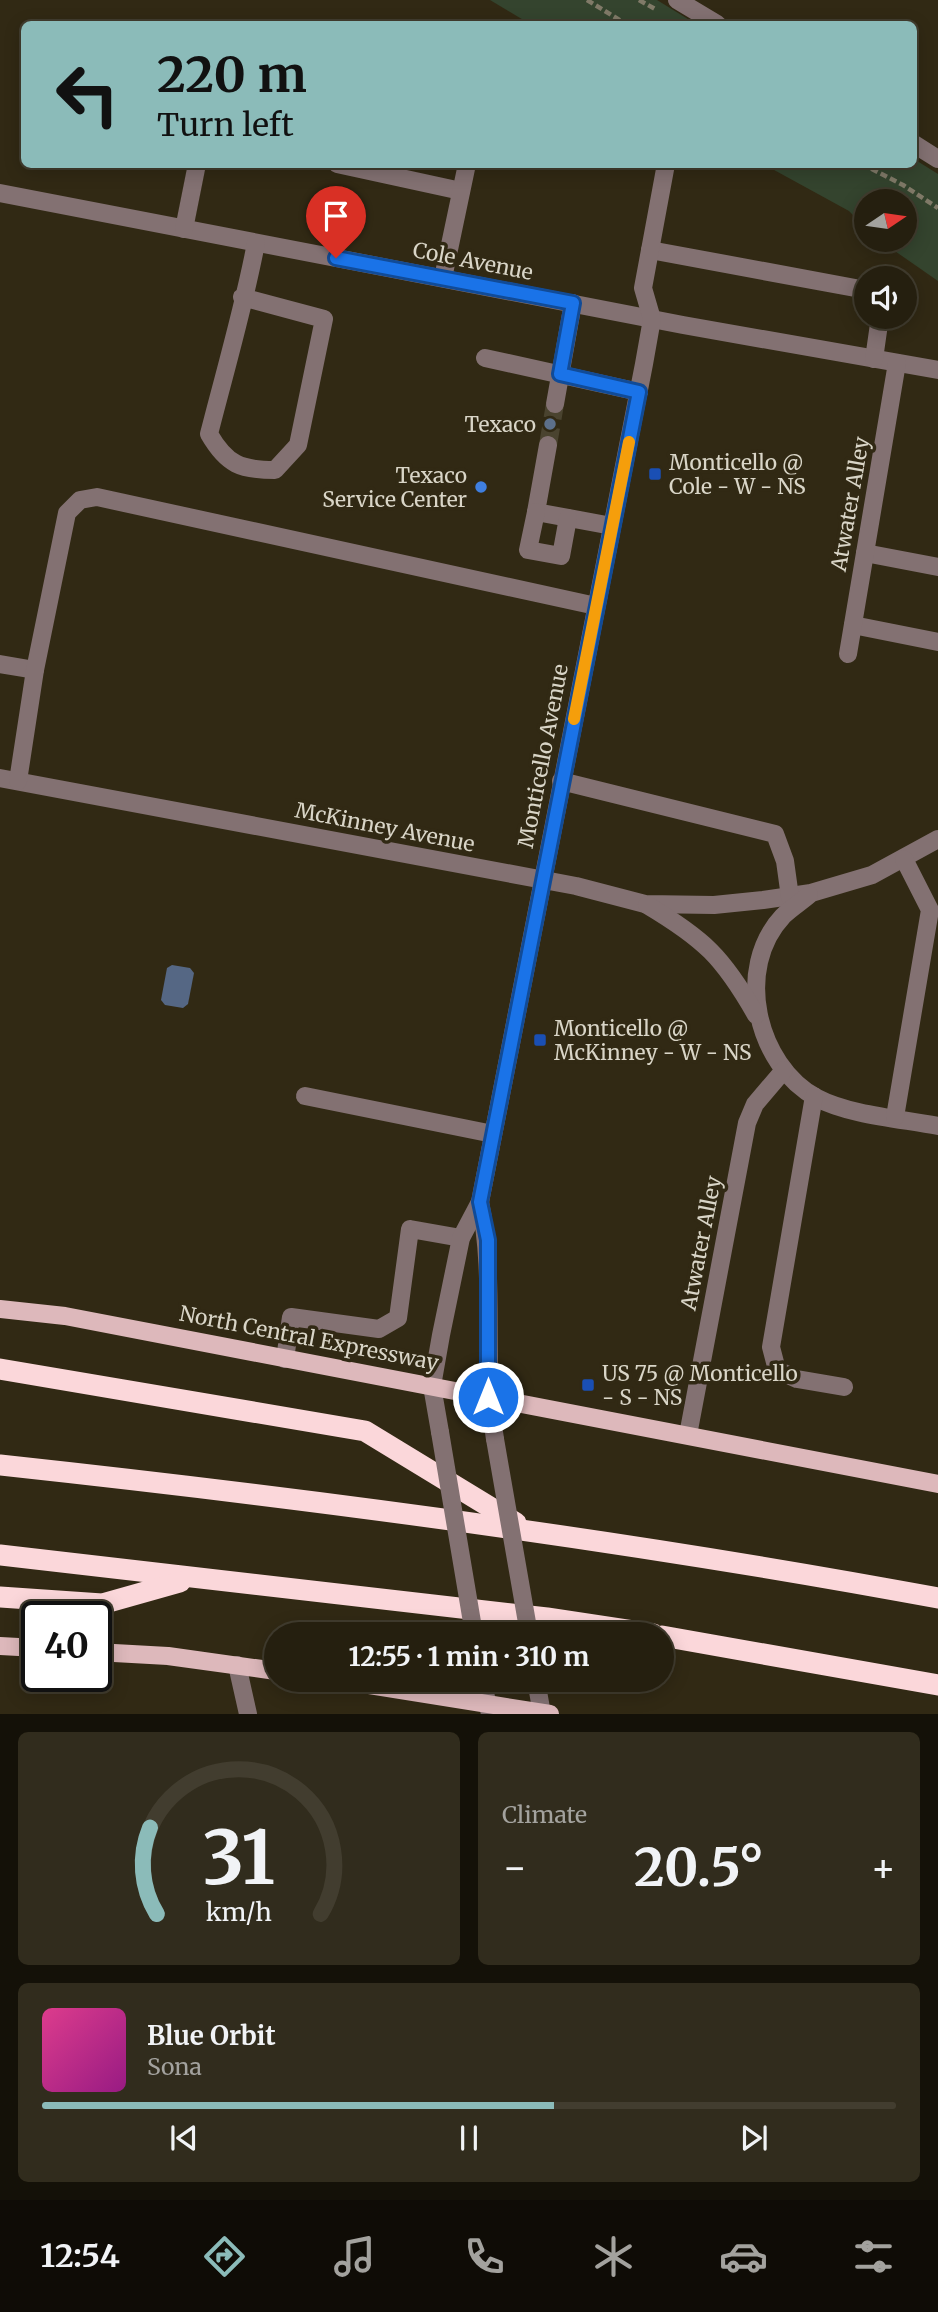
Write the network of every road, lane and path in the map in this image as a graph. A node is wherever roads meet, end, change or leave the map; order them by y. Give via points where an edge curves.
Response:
1 (587, 0) edge
2 (677, 0) edge
3 (621, 21) edge
4 (713, 21) edge
5 (917, 146) edge
6 (938, 159) edge
7 (196, 168) edge
8 (355, 168) edge
9 (466, 168) edge
10 (665, 168) edge
11 (870, 168) edge
12 (461, 191) junction
13 (0, 193) edge
14 (938, 208) edge
15 (184, 229) junction
16 (256, 243) junction
17 (650, 250) junction
18 (443, 278) junction
19 (854, 288) edge
20 (242, 297) junction
21 (573, 303) junction
22 (652, 318) junction
23 (878, 329) edge
24 (485, 358) dead end
25 (874, 359) junction
26 (898, 363) junction
27 (938, 370) edge
28 (560, 374) junction
29 (639, 392) junction
30 (555, 404) tunnel mouth
31 (548, 445) tunnel mouth
32 (536, 512) junction
33 (568, 518) junction
34 (612, 526) junction
35 (865, 553) junction
36 (938, 567) edge
37 (596, 606) junction
38 (853, 625) junction
39 (938, 642) edge
40 (848, 653) dead end
41 (0, 664) edge
42 (35, 670) junction
43 (9, 780) edge
44 (561, 781) junction
45 (938, 839) edge
46 (904, 859) junction
47 (542, 880) junction
48 (811, 893) junction
49 (790, 897) junction
50 (645, 904) junction
51 (760, 1021) junction
52 (785, 1070) junction
53 (305, 1096) dead end
54 (814, 1096) junction
55 (895, 1117) junction
56 (938, 1126) edge
57 (494, 1135) junction
58 (480, 1202) junction
59 (461, 1238) junction
60 (0, 1309) edge
61 (285, 1359) junction
62 (0, 1369) edge
63 (432, 1386) junction
64 (844, 1387) dead end
65 (488, 1397) junction
66 (688, 1435) junction
67 (0, 1465) edge
68 (938, 1484) edge
69 (524, 1529) junction
70 (0, 1555) edge
71 (192, 1579) junction
72 (0, 1597) edge
73 (938, 1598) edge
74 (472, 1622) edge
75 (526, 1622) edge
76 (574, 1622) edge
77 (674, 1638) edge
78 (0, 1646) edge
79 (21, 1647) edge
80 (112, 1653) edge
81 (237, 1665) junction
82 (264, 1669) edge
83 (938, 1685) edge
84 (402, 1692) edge
85 (539, 1692) edge
86 (488, 1708) edge
87 (248, 1713) edge
88 (545, 1713) edge

1 - 3 path
2 - 4 street
5 - 6 street
7 - 15 street
8 - 12 street
9 - 12 street
10 - 17 street
11 - 14 path
12 - 18 street
13 - 15 street, Cole Avenue
15 - 16 street, Cole Avenue
16 - 18 street, Cole Avenue
16 - 20 street
17 - 19 street
17 - 22 street via 643,288
18 - 21 street, Cole Avenue
20 - 20 street via 209,434 221,454 247,470 275,470 298,445 324,319
21 - 22 street, Cole Avenue
21 - 28 street
22 - 25 street, Cole Avenue
22 - 29 street, Monticello Avenue
23 - 25 street
24 - 28 street
25 - 26 street, Cole Avenue
26 - 27 street, Cole Avenue
26 - 35 street, Atwater Alley
28 - 29 street
28 - 30 street
29 - 34 street, Monticello Avenue
31 - 32 street
32 - 33 street
32 - 33 street via 528,550 561,556
33 - 34 street
34 - 37 street, Monticello Avenue
35 - 36 street
35 - 38 street, Atwater Alley
37 - 42 street via 97,497 80,500 67,513
37 - 44 street, Monticello Avenue
38 - 39 street
38 - 40 street, Atwater Alley
41 - 42 street
42 - 43 street
43 - 47 street, McKinney Avenue
44 - 47 street, Monticello Avenue
44 - 49 street via 775,834
45 - 46 street, McKinney Avenue
46 - 48 street, McKinney Avenue via 872,875
46 - 55 street via 930,910
47 - 50 street, McKinney Avenue
47 - 57 street, Monticello Avenue
48 - 49 street, McKinney Avenue
48 - 51 street via 782,916 764,949 755,984
49 - 50 street, McKinney Avenue via 714,905
50 - 51 street via 693,932 732,972
51 - 52 street
52 - 54 street
52 - 66 street, Atwater Alley via 755,1104 747,1123
53 - 57 street
54 - 55 street via 829,1104
54 - 64 street via 771,1347 776,1370 797,1379
55 - 56 street
57 - 58 street, Monticello Avenue
58 - 59 street, Monticello Avenue
58 - 65 street, Monticello Avenue via 488,1240
59 - 61 street via 410,1229 398,1318 379,1329 291,1317
59 - 63 street, Monticello Avenue
60 - 61 main road, North Central Expressway via 65,1316
61 - 63 main road, North Central Expressway
62 - 69 highway via 365,1431
63 - 65 main road, North Central Expressway
63 - 74 street, Monticello Avenue, bridge
65 - 66 main road, North Central Expressway
65 - 75 street, Monticello Avenue, bridge
66 - 68 main road, North Central Expressway
67 - 69 highway
69 - 73 highway
70 - 71 highway
71 - 72 highway via 102,1604
71 - 76 highway
77 - 83 highway
78 - 79 main road
80 - 81 main road
81 - 82 main road
81 - 87 street
84 - 86 main road
85 - 88 street
86 - 88 main road

